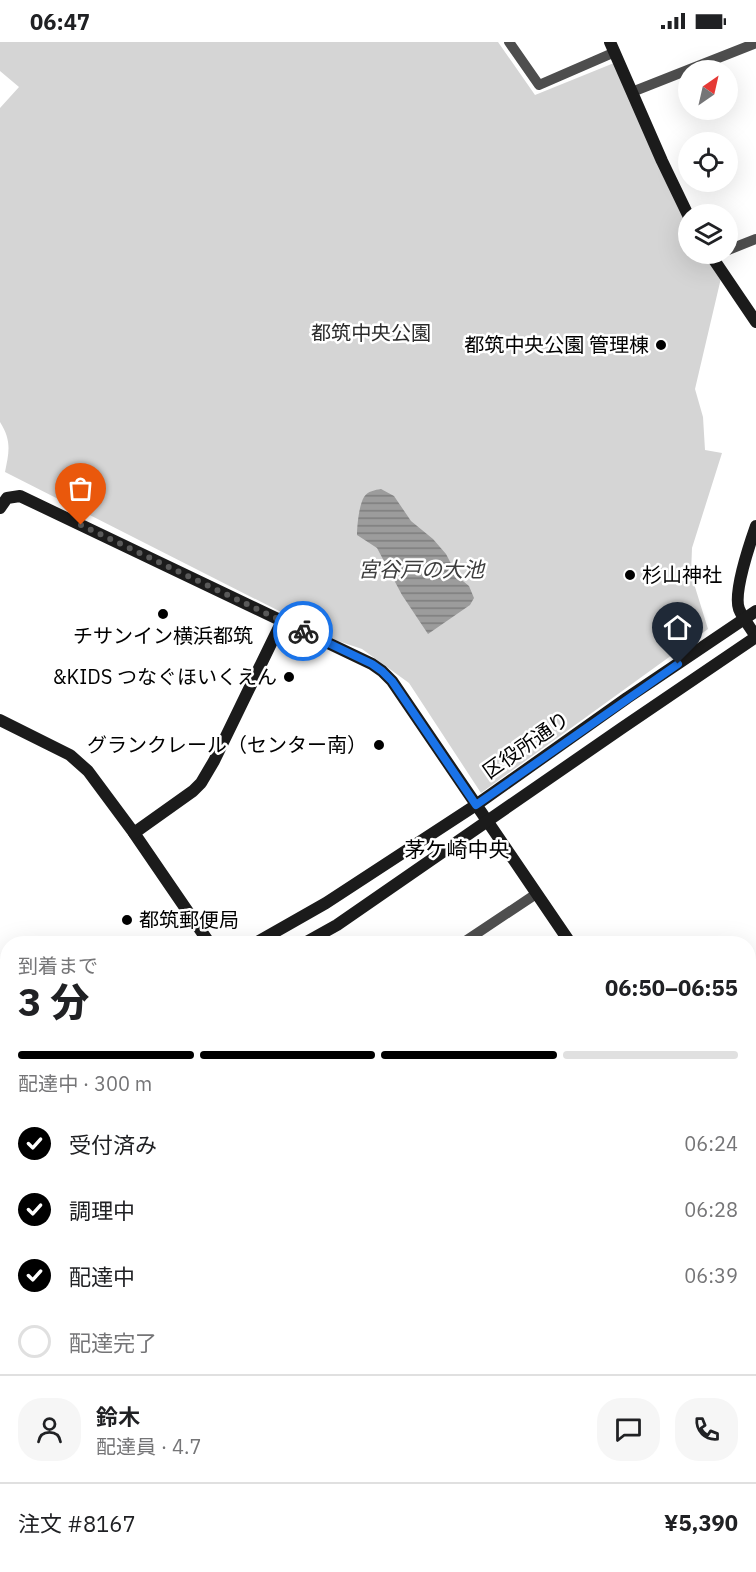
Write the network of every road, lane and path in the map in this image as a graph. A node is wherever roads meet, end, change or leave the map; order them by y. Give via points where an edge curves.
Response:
1 (509, 42) edge
2 (756, 43) edge
3 (613, 47) edge
4 (632, 92) junction
5 (683, 204) edge
6 (756, 239) edge
7 (738, 246) edge
8 (719, 264) edge
9 (756, 322) edge
10 (0, 508) edge
11 (756, 526) edge
12 (756, 611) edge
13 (745, 618) junction
14 (282, 621) junction
15 (756, 637) edge
16 (0, 720) edge
17 (476, 805) junction
18 (487, 822) junction
19 (134, 833) junction
20 (536, 894) junction
21 (205, 936) edge
22 (268, 936) edge
23 (317, 936) edge
24 (473, 936) edge
25 (565, 936) edge

1 - 3 street via 539,85
2 - 4 street
3 - 4 street
4 - 5 street
6 - 7 street
8 - 9 street
10 - 14 street via 7,498 20,496
11 - 13 street via 740,580 738,607
12 - 13 street, 区役所通り
13 - 15 street
13 - 17 street, 区役所通り
14 - 17 street via 382,671
14 - 19 street via 201,783
15 - 18 street, 区役所通り
16 - 19 street via 70,755 88,771
17 - 18 street
17 - 22 street, 区役所通り
18 - 20 street
18 - 23 street, 区役所通り
19 - 21 street
20 - 24 street
20 - 25 street

